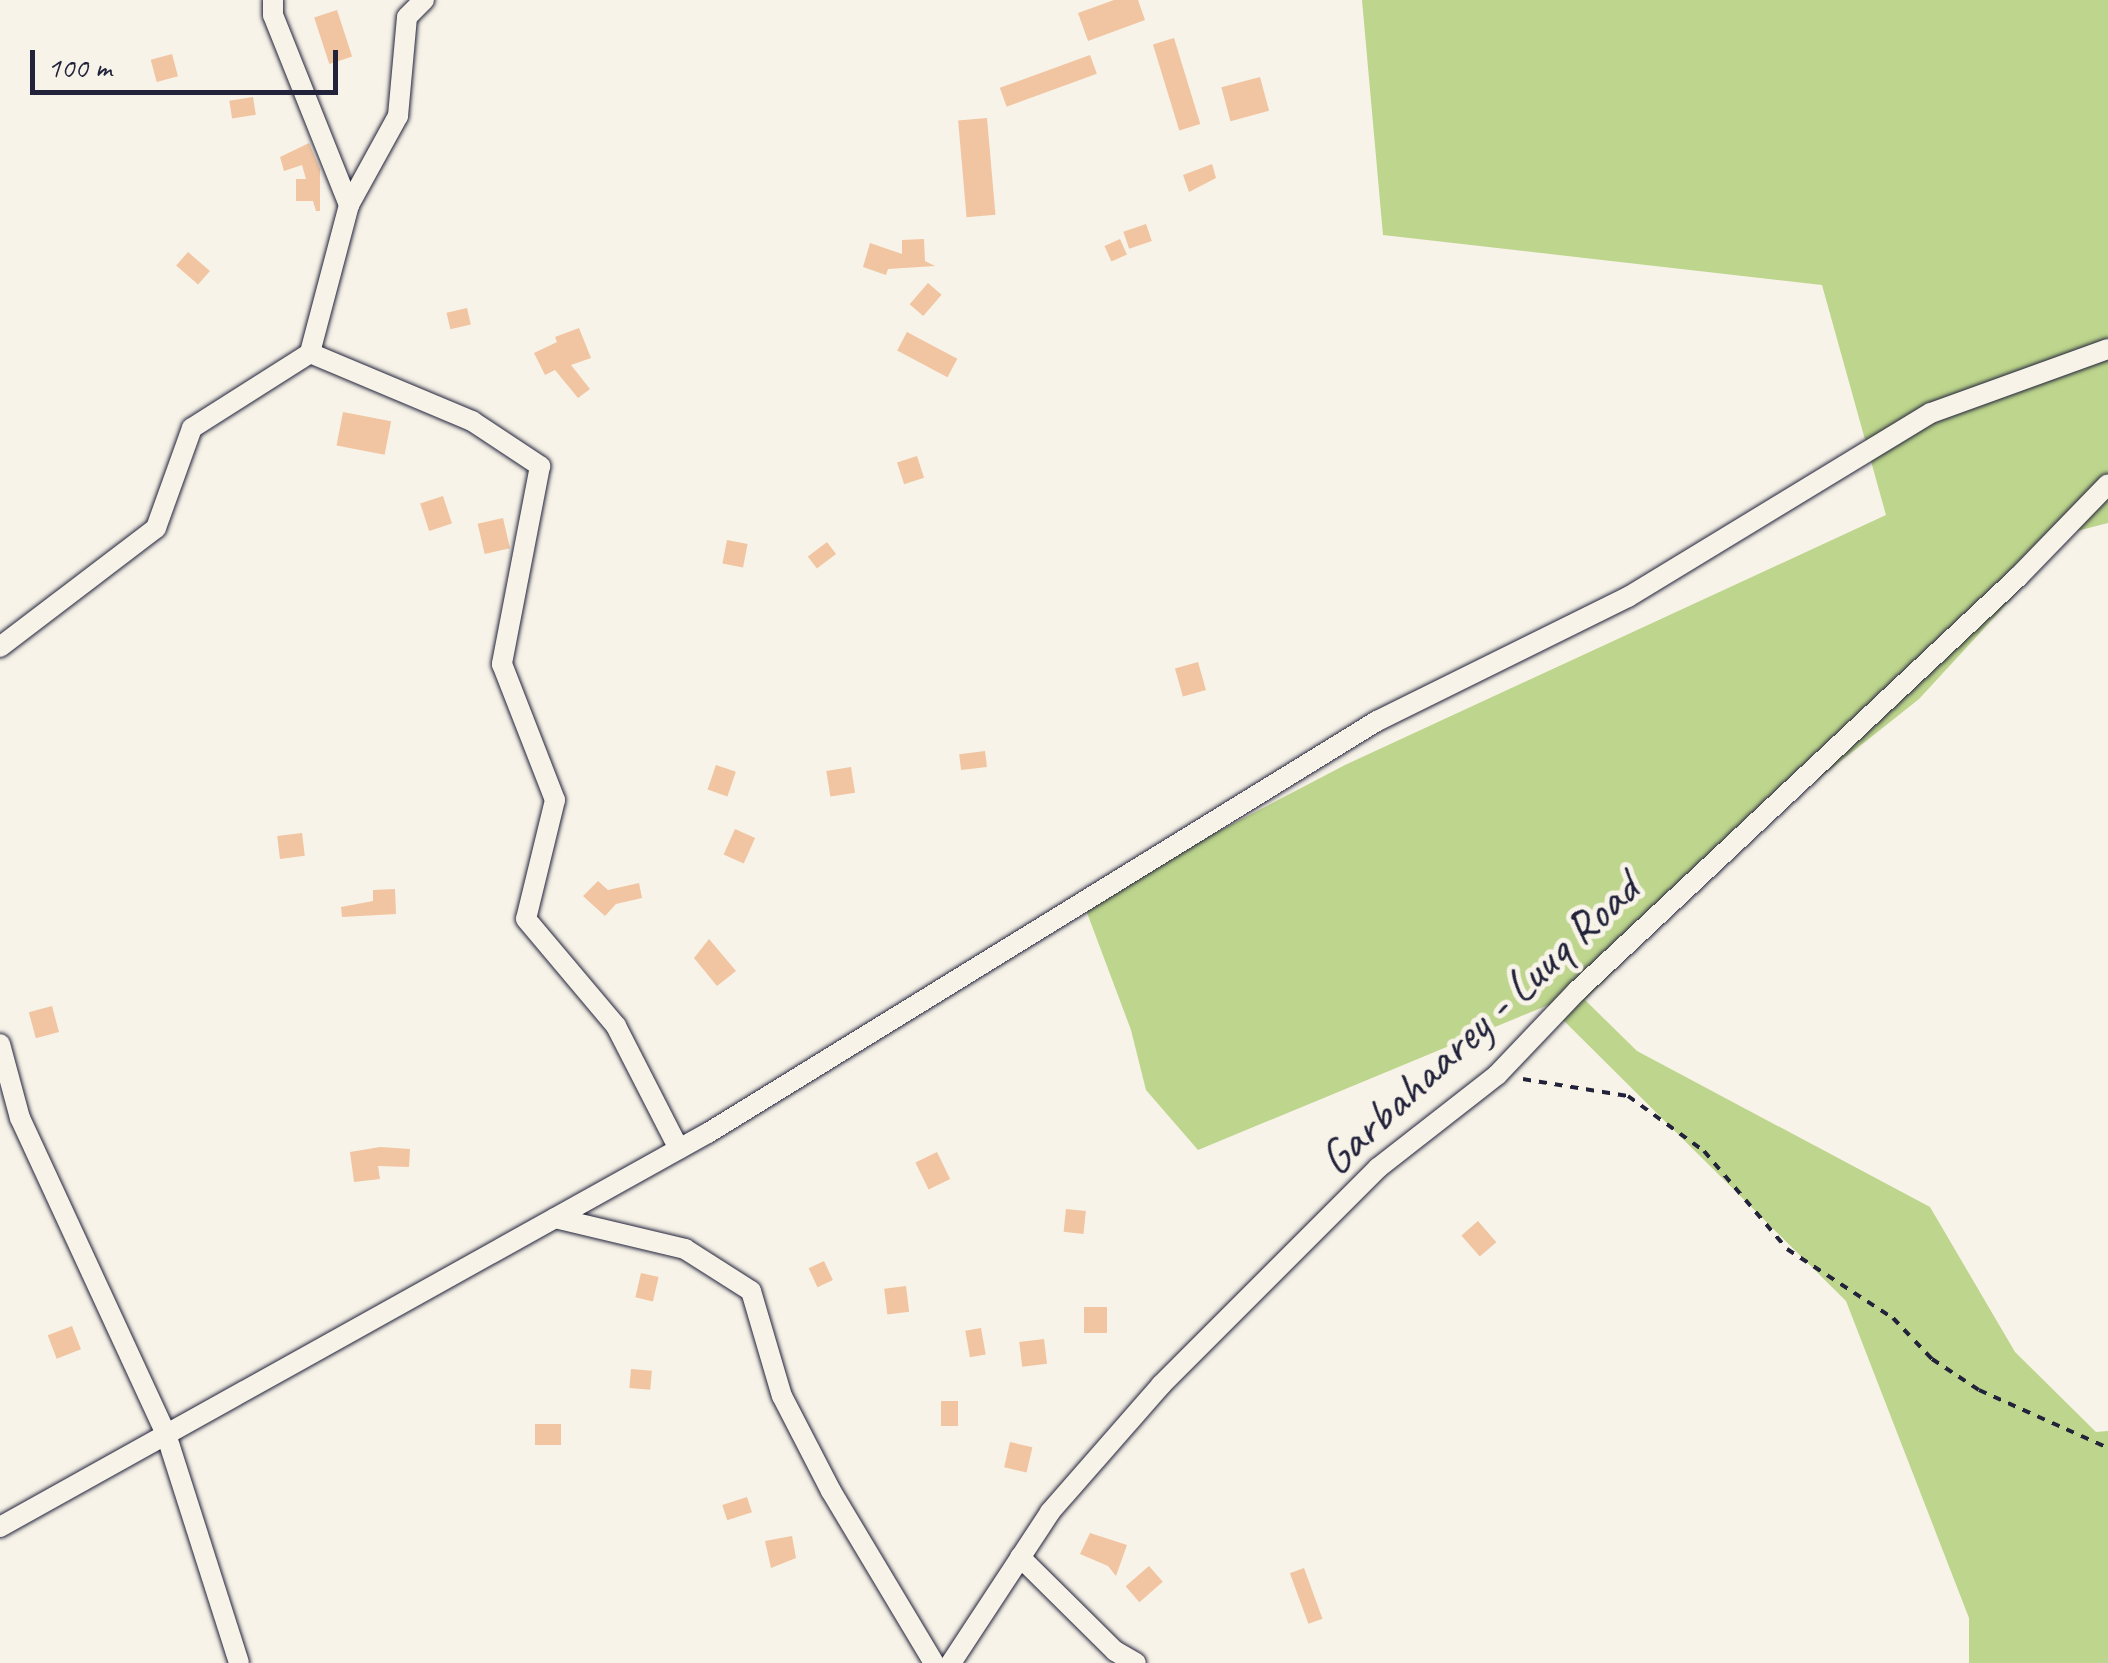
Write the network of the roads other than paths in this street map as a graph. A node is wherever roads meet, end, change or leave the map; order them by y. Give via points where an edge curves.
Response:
1 (273, 0) edge
2 (424, 0) edge
3 (348, 205) junction
4 (2108, 349) edge
5 (310, 353) junction
6 (2108, 484) edge
7 (0, 647) edge
8 (0, 1044) edge
9 (679, 1149) junction
10 (555, 1218) junction
11 (166, 1434) junction
12 (0, 1526) edge
13 (1020, 1557) junction
14 (239, 1663) edge
15 (934, 1663) edge
16 (950, 1663) edge
17 (1136, 1663) edge

1 - 3 street via 273,15
2 - 3 street via 407,18 398,116
3 - 5 street
4 - 9 street via 1930,413 1628,596 1377,721
5 - 7 street via 192,428 156,528
5 - 9 street via 472,421 540,466 502,664 555,800 526,919 616,1026
6 - 13 street, Garbahaarey - Luuq Road via 1497,1075 1378,1168 1175,1372 1050,1512
8 - 11 street via 20,1118
9 - 10 street
10 - 11 street
10 - 15 street via 684,1250 751,1291 782,1396
11 - 12 street
11 - 14 street
13 - 16 street, Garbahaarey - Luuq Road
13 - 17 street via 1115,1651

